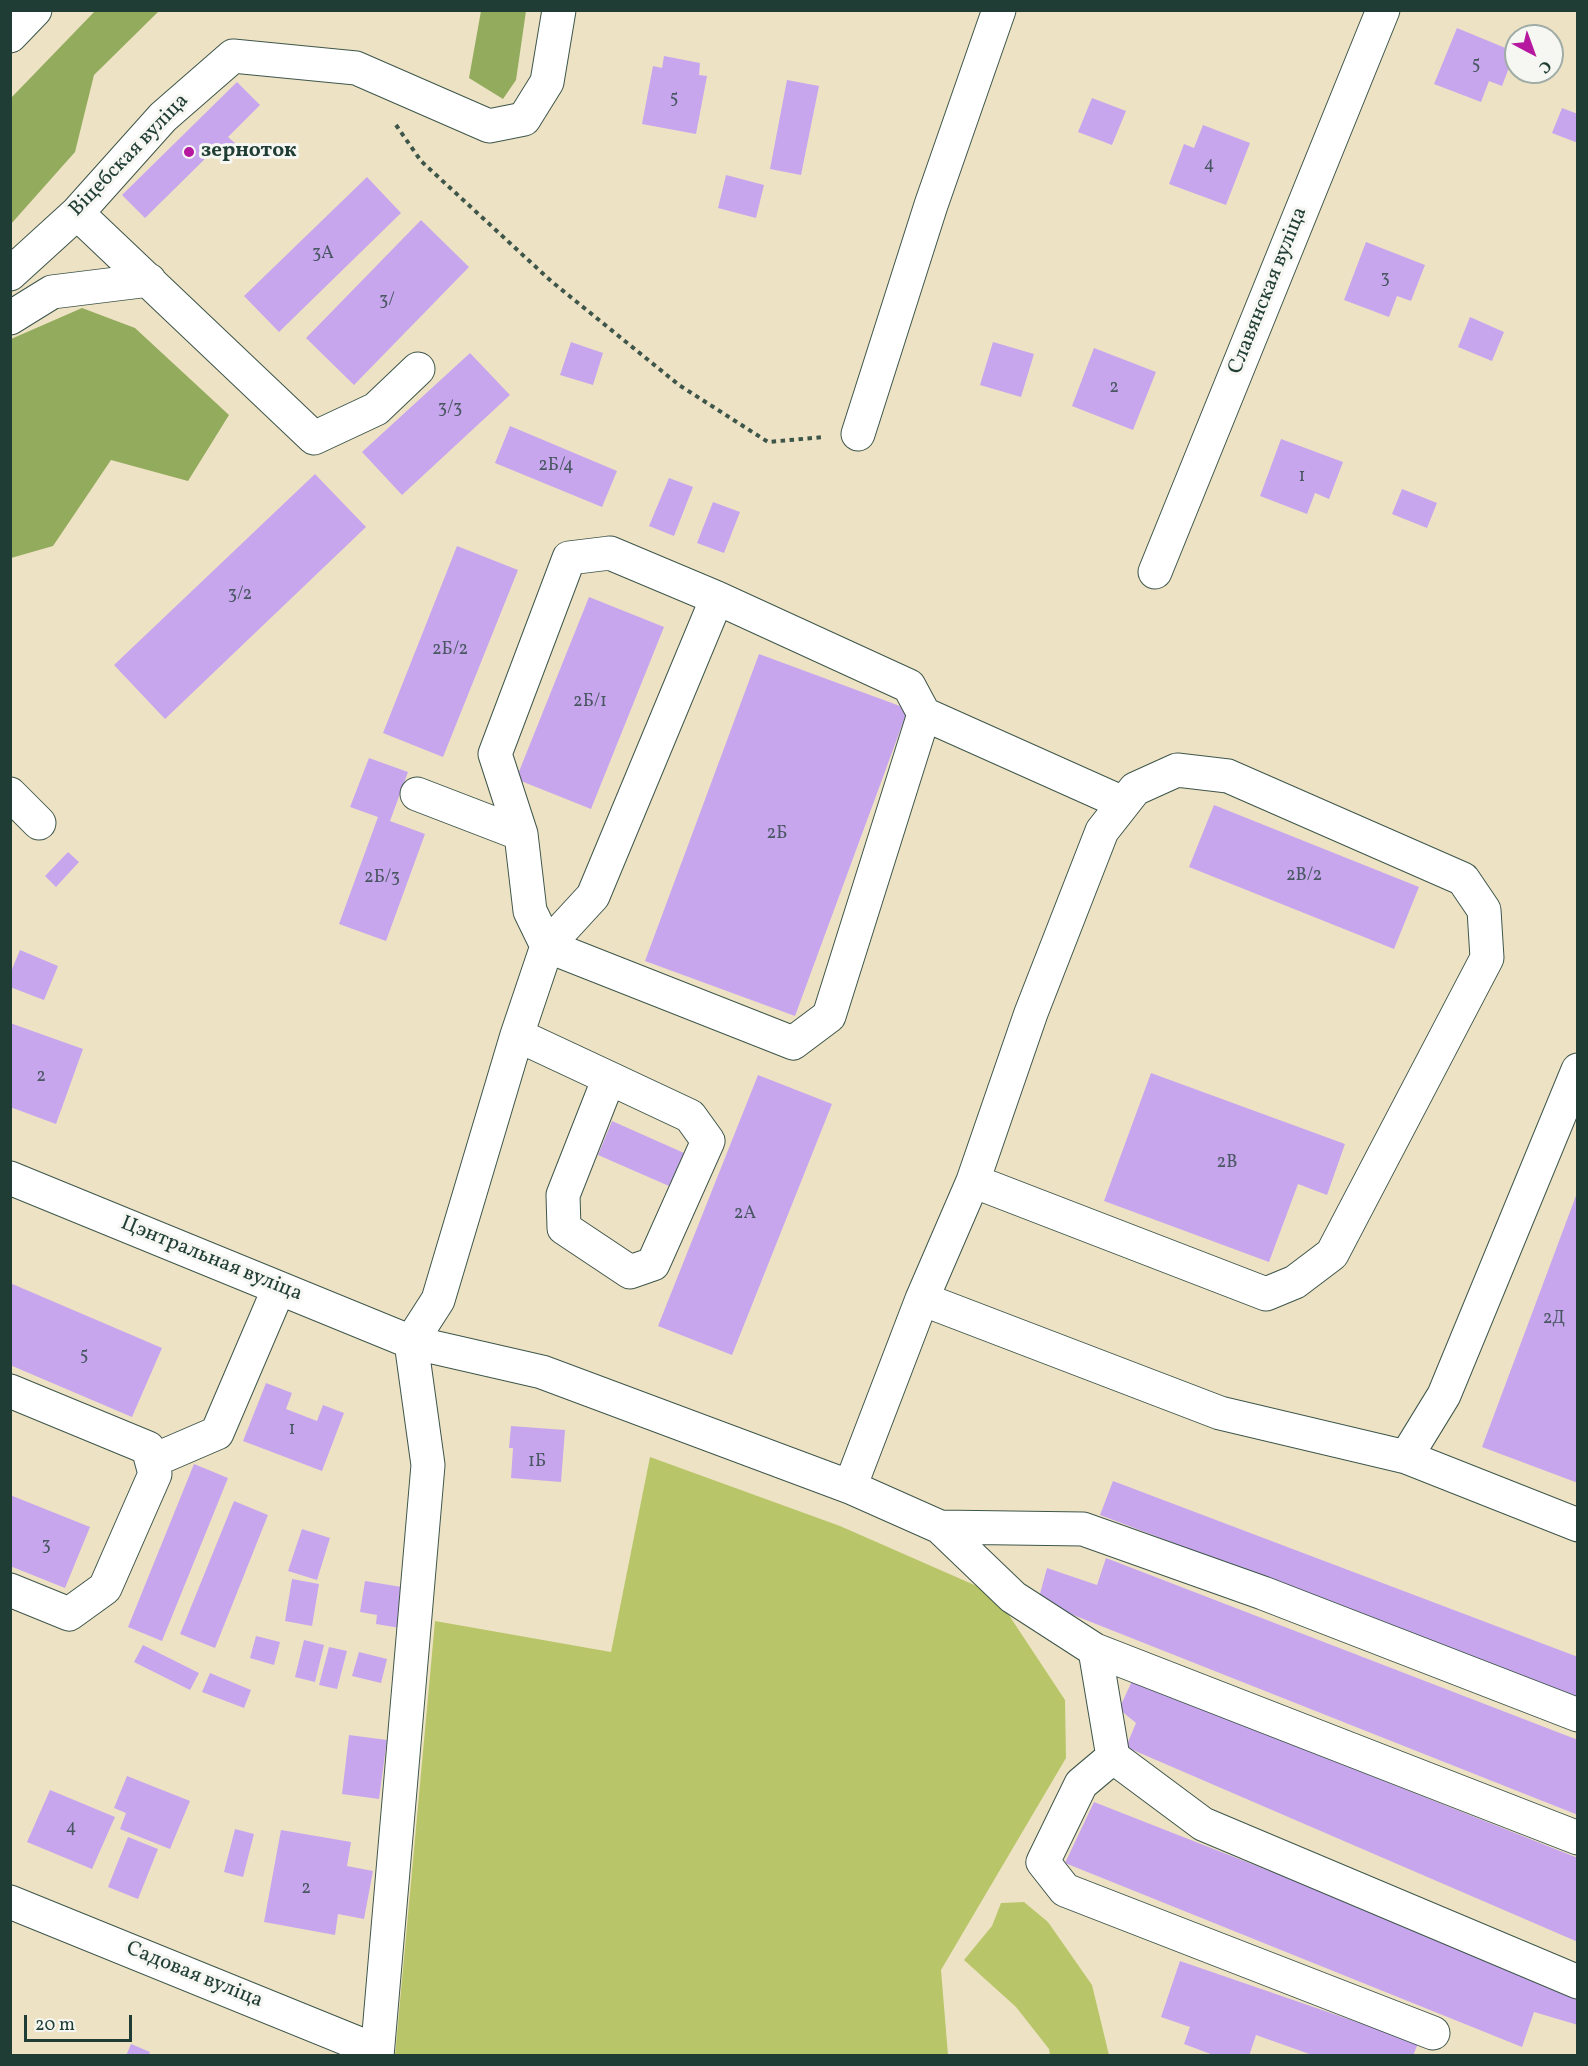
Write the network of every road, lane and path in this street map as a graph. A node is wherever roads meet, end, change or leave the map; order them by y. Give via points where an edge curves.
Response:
1 (35, 10) edge
2 (559, 10) edge
3 (999, 10) edge
4 (1383, 10) edge
5 (10, 36) edge
6 (395, 124) dead end
7 (76, 213) junction
8 (10, 274) edge
9 (149, 280) junction
10 (10, 318) edge
11 (418, 369) dead end
12 (858, 434) joint
13 (1155, 572) dead end
14 (717, 598) junction
15 (924, 714) junction
16 (10, 794) edge
17 (417, 794) dead end
18 (1123, 803) junction
19 (39, 823) dead end
20 (521, 834) junction
21 (547, 946) junction
22 (517, 1035) junction
23 (1578, 1070) edge
24 (609, 1078) junction
25 (10, 1178) edge
26 (973, 1181) junction
27 (279, 1288) junction
28 (922, 1299) junction
29 (411, 1342) junction
30 (10, 1391) edge
31 (1406, 1457) junction
32 (152, 1461) junction
33 (850, 1487) junction
34 (1578, 1525) edge
35 (940, 1527) junction
36 (10, 1590) edge
37 (1095, 1650) junction
38 (1578, 1715) edge
39 (1113, 1757) junction
40 (1578, 1838) edge
41 (10, 1902) edge
42 (1578, 1982) edge
43 (1433, 2033) dead end
44 (377, 2053) edge

1 - 5 street
2 - 7 street, Віцебская вуліца via 547,82 524,118 489,126 356,68 233,56 163,117
3 - 12 street
4 - 13 street, Славянская вуліца
6 - 12 path via 421,161 551,281 680,385 768,442
7 - 8 street, Віцебская вуліца
7 - 9 street
9 - 10 street via 52,292
9 - 11 street via 314,438 376,409
14 - 15 street via 909,686
14 - 20 street via 610,553 569,558 495,754
14 - 21 street via 593,896
15 - 18 street
15 - 21 street via 829,1016 793,1043
16 - 19 street
17 - 20 street
18 - 26 street via 1102,831 1030,1013
18 - 26 street via 1135,789 1178,770 1228,776 1463,879 1484,910 1487,958 1332,1254 1295,1282 1266,1294
20 - 21 street via 531,911
21 - 22 street
22 - 24 street
22 - 29 street via 438,1300
23 - 31 street via 1444,1395
24 - 24 street via 690,1116 708,1141 653,1264 630,1272 564,1228 563,1195
25 - 27 street, Цэнтральная вуліца
26 - 28 street
27 - 29 street, Цэнтральная вуліца
27 - 32 street via 217,1434
28 - 31 street via 1220,1413
28 - 33 street
29 - 33 street, Цэнтральная вуліца via 542,1372
29 - 44 street via 428,1465
30 - 32 street via 148,1448
31 - 34 street
32 - 36 street via 155,1474 105,1588 69,1614
33 - 35 street, Цэнтральная вуліца
35 - 37 street via 1012,1597
35 - 38 street via 1083,1529 1263,1593
37 - 39 street
37 - 40 street
39 - 42 street via 1203,1824
39 - 43 street via 1082,1784 1042,1862 1065,1890
41 - 44 street, Садовая вуліца

